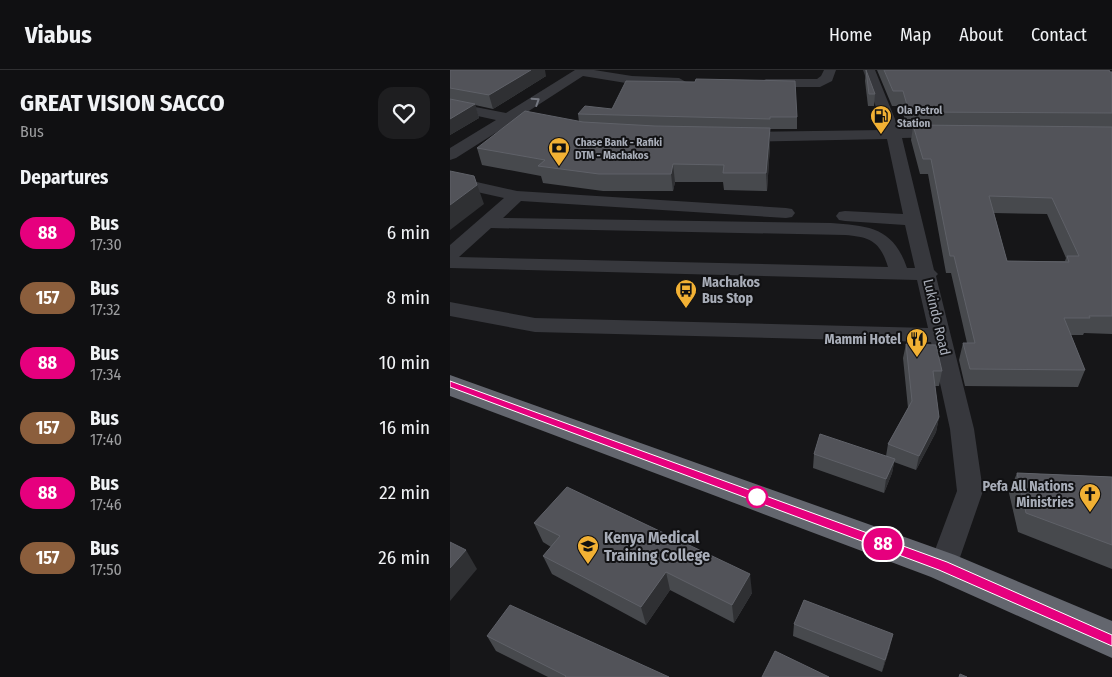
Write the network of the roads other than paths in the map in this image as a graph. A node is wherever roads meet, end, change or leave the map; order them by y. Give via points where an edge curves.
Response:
1 (830, 70) edge
2 (869, 70) edge
3 (583, 71) edge
4 (690, 83) edge
5 (751, 84) edge
6 (450, 106) edge
7 (509, 119) junction
8 (558, 128) edge
9 (893, 133) junction
10 (953, 134) edge
11 (723, 137) edge
12 (450, 154) edge
13 (450, 181) edge
14 (517, 196) junction
15 (913, 220) junction
16 (487, 223) junction
17 (450, 254) edge
18 (450, 262) edge
19 (899, 272) junction
20 (928, 274) junction
21 (450, 309) edge
22 (941, 335) junction
23 (450, 385) edge
24 (943, 566) junction
25 (1112, 640) edge

1 - 5 street via 827,78 820,82
2 - 9 street, Lukindo Road
3 - 4 street via 632,80
7 -> 3 street
6 - 7 street
7 - 8 street
7 - 12 street
9 - 10 street
9 - 11 street
9 - 15 street, Lukindo Road
13 - 14 street
14 - 15 street
14 - 16 street
15 - 20 street, Lukindo Road
16 - 17 street
16 - 19 street via 831,228 869,232 884,240 894,254
18 - 19 street
19 - 20 street
20 - 22 street, Lukindo Road
21 - 22 street via 535,325
22 - 24 street, Lukindo Road via 962,429 970,491
23 - 24 highway
24 - 25 highway

